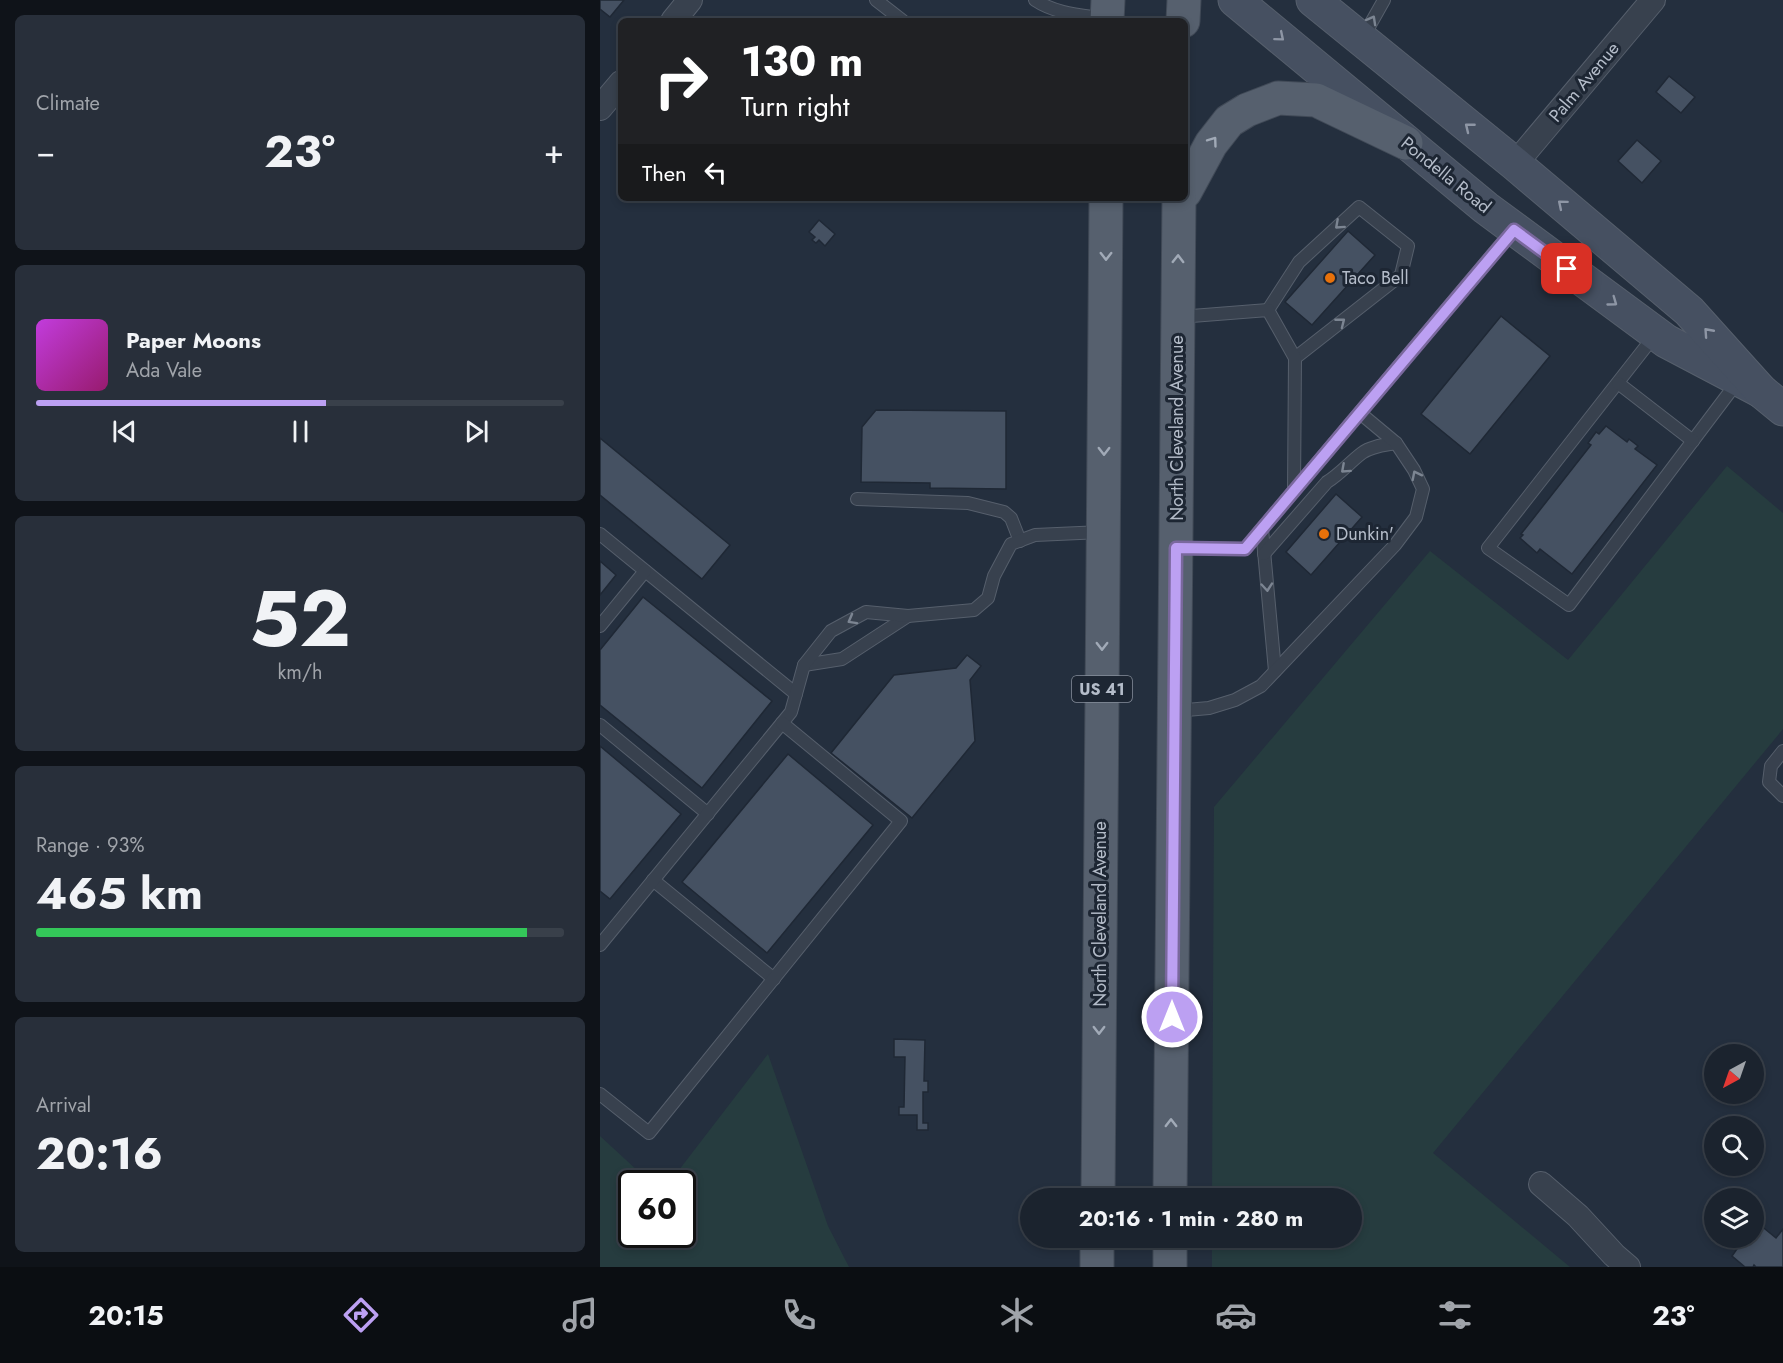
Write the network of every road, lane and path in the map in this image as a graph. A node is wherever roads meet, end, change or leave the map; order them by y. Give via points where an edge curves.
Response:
1 (690, 0) edge
2 (876, 0) edge
3 (1035, 0) edge
4 (1184, 0) edge
5 (1234, 0) edge
6 (1312, 0) edge
7 (1384, 0) edge
8 (1653, 0) edge
9 (1108, 13) edge
10 (675, 18) edge
11 (899, 18) edge
12 (1183, 18) edge
13 (1361, 40) junction
14 (618, 86) edge
15 (600, 108) edge
16 (1406, 142) junction
17 (1515, 164) junction
18 (1188, 185) edge
19 (1106, 201) edge
20 (1181, 201) edge
21 (1514, 230) junction
22 (1268, 310) junction
23 (1178, 317) junction
24 (1656, 334) junction
25 (1295, 358) junction
26 (1618, 383) junction
27 (1761, 393) edge
28 (1360, 413) junction
29 (1693, 441) junction
30 (1396, 444) junction
31 (1294, 491) junction
32 (857, 500) dead end
33 (1262, 528) junction
34 (1103, 532) junction
35 (600, 534) edge
36 (1020, 541) junction
37 (1176, 548) junction
38 (1264, 554) junction
39 (645, 571) junction
40 (908, 616) junction
41 (600, 626) edge
42 (804, 665) junction
43 (1275, 671) junction
44 (796, 694) junction
45 (1174, 711) junction
46 (782, 723) junction
47 (600, 725) edge
48 (1783, 751) edge
49 (1783, 796) edge
50 (708, 814) junction
51 (653, 880) junction
52 (603, 937) edge
53 (774, 979) junction
54 (600, 1094) edge
55 (1541, 1184) dead end
56 (1098, 1188) edge
57 (1170, 1188) edge
58 (1097, 1248) edge
59 (1170, 1248) edge
60 (1097, 1267) edge
61 (1170, 1267) edge
62 (1628, 1267) edge

1 - 10 street
2 - 11 lane
3 - 9 lane via 1062,12
4 - 12 main road
5 -> 16 main road, Pondella Road
6 - 13 main road
13 -> 7 lane
8 - 17 street, Palm Avenue
17 -> 13 main road
14 - 15 street
18 -> 16 main road via 1210,144 1229,121 1278,98 1316,100
16 - 21 main road, Pondella Road
27 -> 17 main road via 1689,311
19 -> 34 main road, North Cleveland Avenue / US 41
23 -> 20 main road, North Cleveland Avenue
21 -> 24 main road, Pondella Road
21 - 28 lane
22 - 23 lane
22 - 25 lane
25 -> 22 lane via 1401,275 1408,246 1359,207 1299,262
23 - 37 main road, North Cleveland Avenue
24 - 26 lane
24 - 27 main road, Pondella Road
25 - 31 lane
26 - 29 lane
26 - 29 lane via 1488,548 1569,605
27 - 29 lane
28 - 30 lane
28 - 31 lane
30 -> 38 lane via 1363,452 1327,482
43 -> 30 lane via 1395,545 1416,517 1423,489
31 - 33 lane
32 - 36 lane via 968,503 1004,512 1011,518
33 - 37 lane via 1245,549
33 - 38 lane
34 - 36 lane via 1035,535
34 -> 56 main road, North Cleveland Avenue / US 41
35 - 39 lane
36 - 40 lane via 1011,544 994,576 988,598 974,610
37 - 45 main road, North Cleveland Avenue
38 -> 43 lane
39 - 41 lane
39 - 44 lane
40 - 42 lane via 842,659
40 -> 42 lane via 866,612 831,632
42 - 44 lane
43 - 45 lane via 1262,686 1235,700 1209,708
44 - 46 lane via 791,712
57 -> 45 main road, North Cleveland Avenue
46 - 50 lane
46 - 53 lane via 901,821
47 - 50 lane
48 - 49 lane via 1771,766 1769,782
50 - 51 lane
51 - 52 lane
51 - 53 lane
53 - 54 lane via 649,1133
55 - 62 street
58 - 60 main road
59 - 61 main road

